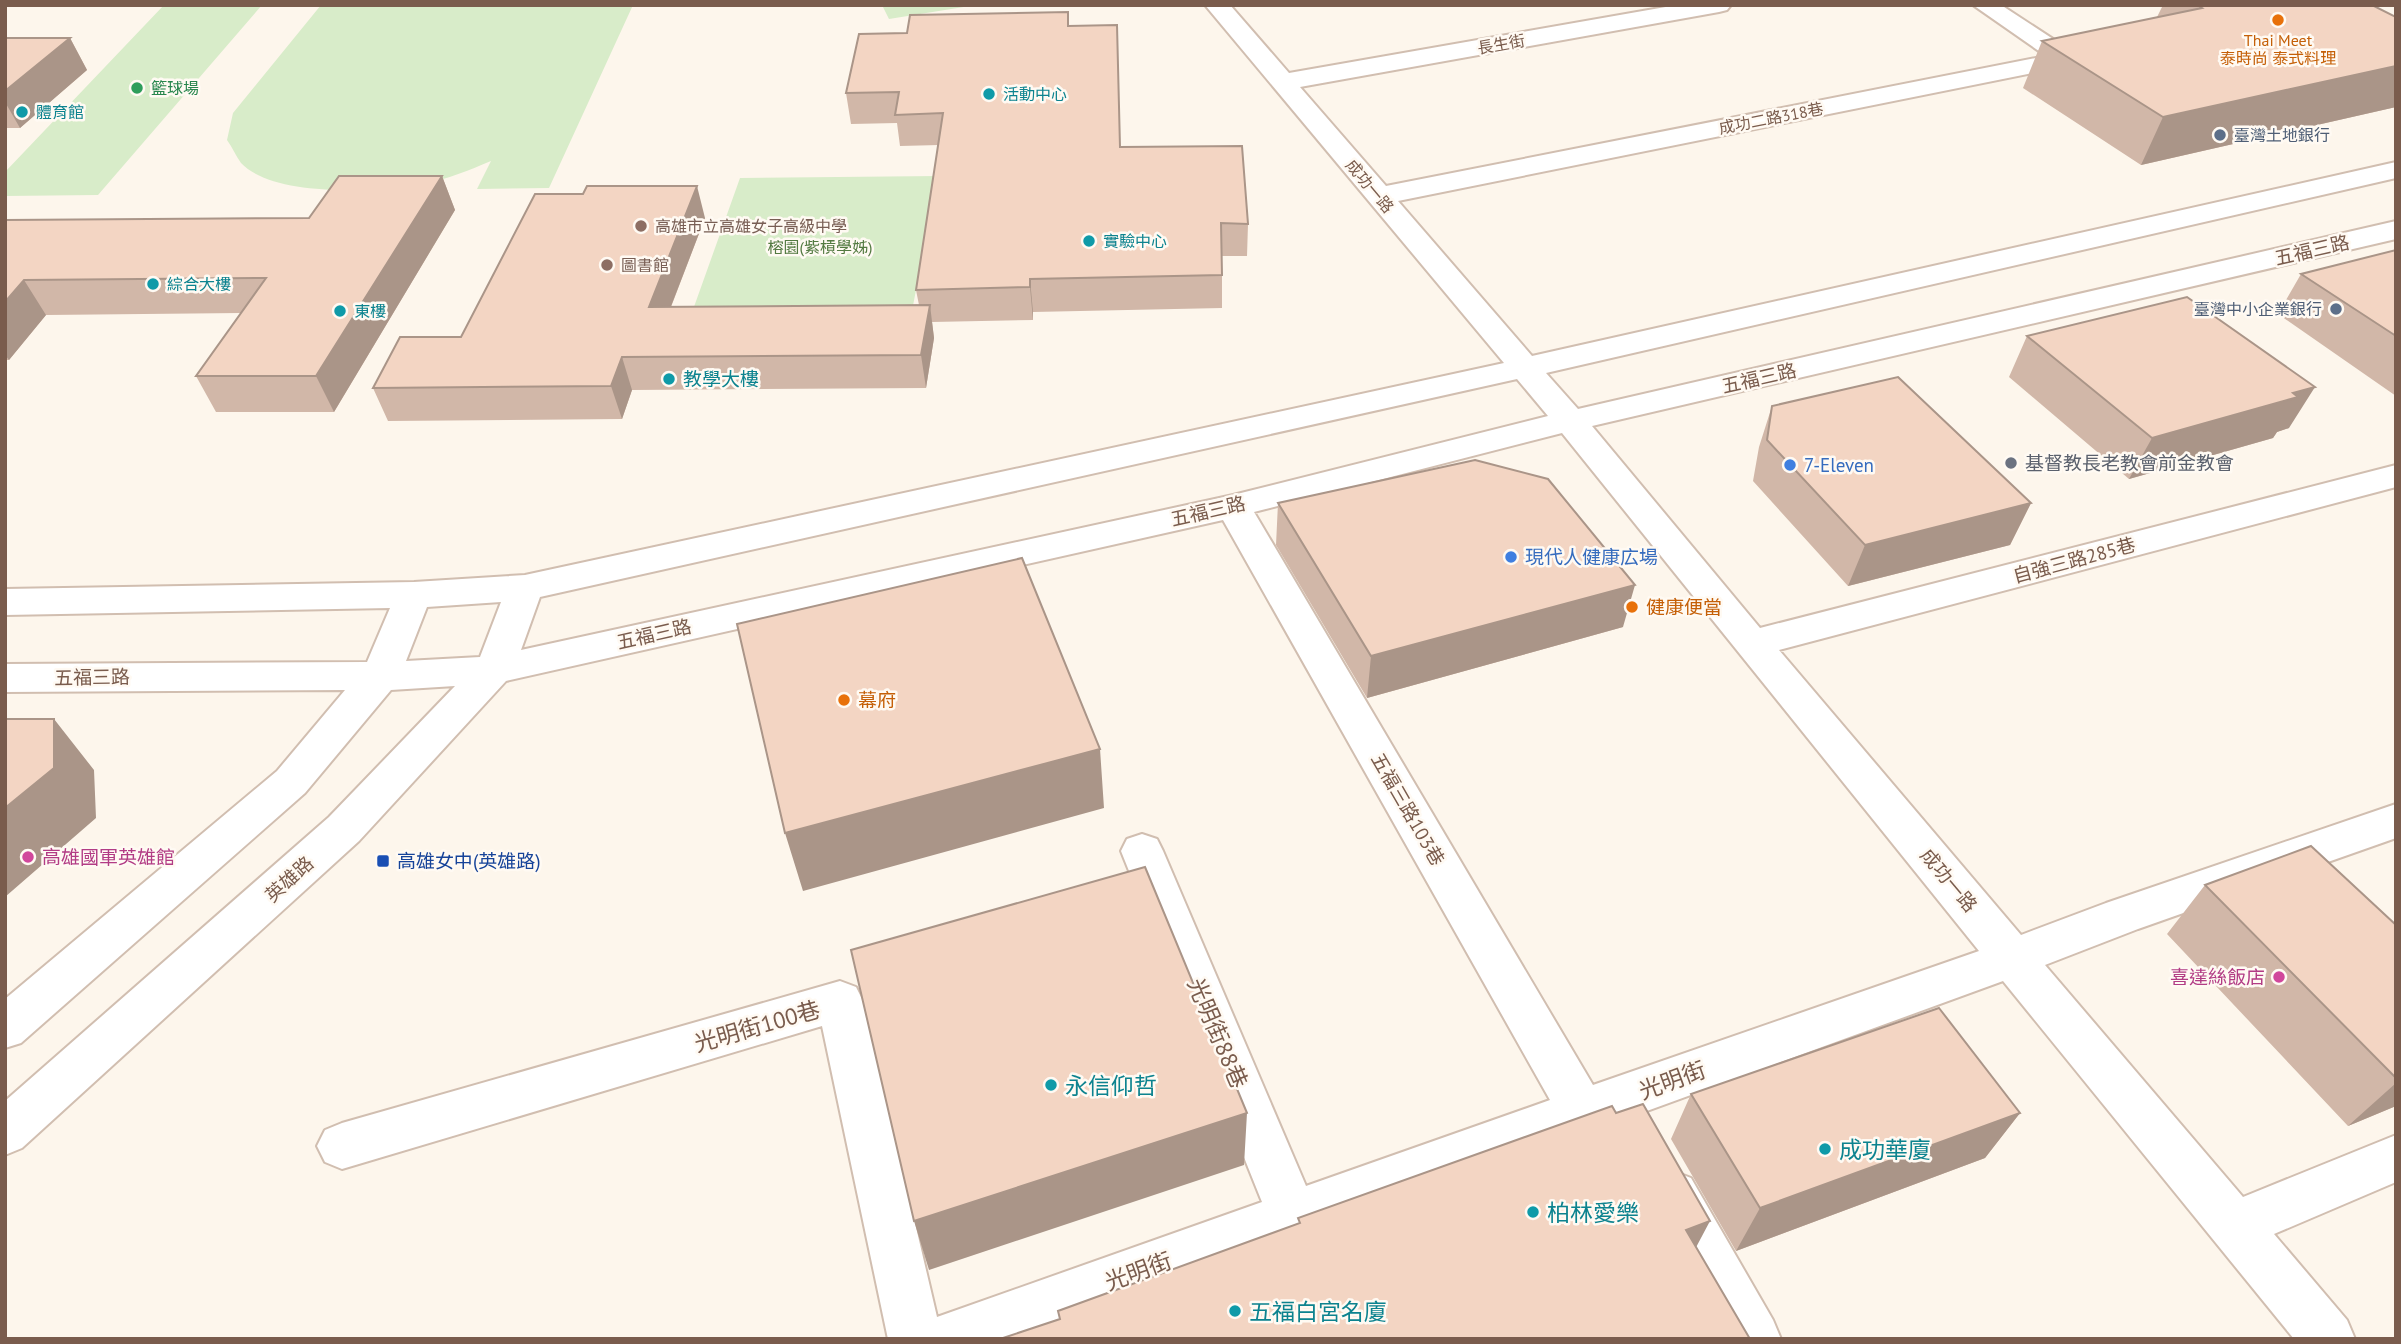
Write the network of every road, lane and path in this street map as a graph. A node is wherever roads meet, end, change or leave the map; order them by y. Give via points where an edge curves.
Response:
1 (1217, 5) edge
2 (1719, 5) edge
3 (1985, 5) edge
4 (1283, 82) junction
5 (2396, 170) edge
6 (1379, 196) junction
7 (2396, 230) edge
8 (1524, 367) junction
9 (1570, 421) junction
10 (2396, 476) edge
11 (1233, 506) junction
12 (524, 588) junction
13 (414, 595) junction
14 (5, 602) edge
15 (1753, 643) junction
16 (494, 670) junction
17 (380, 676) junction
18 (5, 678) edge
19 (2396, 821) edge
20 (1142, 851) dead end
21 (2013, 958) junction
22 (5, 1028) edge
23 (1623, 1126) junction
24 (5, 1132) edge
25 (342, 1146) dead end
26 (2396, 1158) edge
27 (1293, 1215) junction
28 (2234, 1226) junction
29 (915, 1339) edge
30 (948, 1339) edge
31 (1754, 1339) edge
32 (2328, 1339) edge

1 - 4 street, 成功一路
2 - 4 street, 長生街
3 - 6 street, 成功二路318巷 via 2067,59
4 - 6 street, 成功一路
5 - 8 street
6 - 8 street, 成功一路
7 - 9 street, 五福三路
8 - 9 street, 成功一路
8 - 12 street
9 - 11 street, 五福三路
9 - 15 street, 成功一路
10 - 15 street, 自強三路285巷
11 - 16 street, 五福三路
11 - 23 street, 五福三路103巷
12 - 13 street
12 - 16 street, 英雄路
13 - 14 street
13 - 17 street
15 - 21 street, 成功一路
16 - 17 street, 五福三路
16 - 24 street, 英雄路 via 344,829
17 - 18 street, 五福三路
17 - 22 street via 291,782
19 - 21 street, 光明街
20 - 27 street, 光明街88巷
21 - 23 street, 光明街
21 - 28 street, 成功一路
23 - 27 street, 光明街
23 - 31 street, 五福三路103巷
25 - 29 street, 光明街100巷 via 840,1002
26 - 28 street
27 - 30 street, 光明街
28 - 32 street, 成功一路

